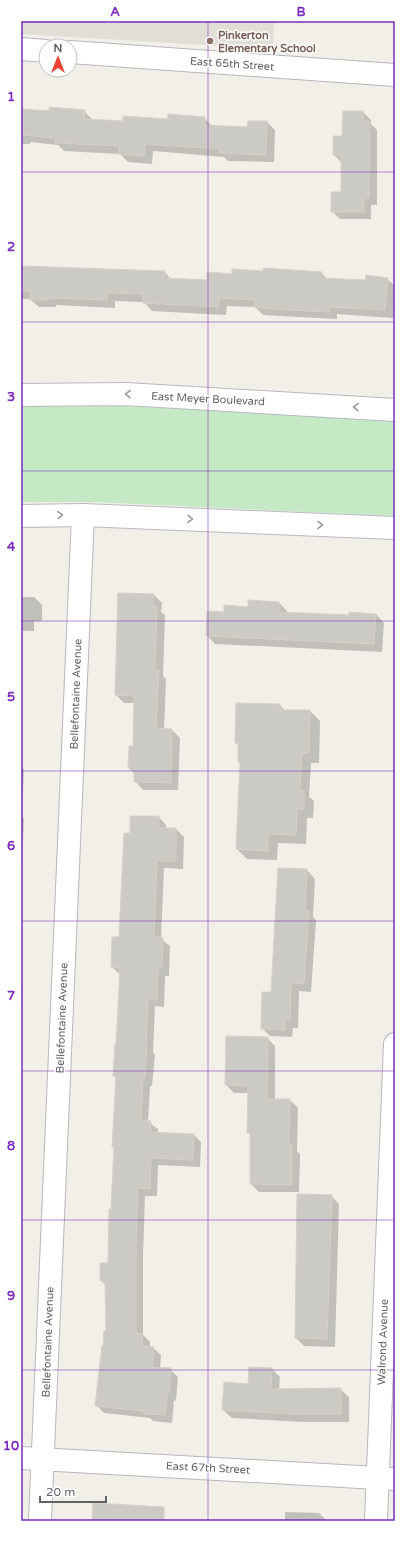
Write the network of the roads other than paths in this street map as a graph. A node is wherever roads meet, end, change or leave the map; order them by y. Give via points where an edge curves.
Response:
1 (21, 49) edge
2 (38, 50) edge
3 (78, 53) edge
4 (395, 75) edge
5 (21, 395) edge
6 (395, 410) edge
7 (83, 515) junction
8 (21, 516) edge
9 (395, 528) edge
10 (395, 1044) edge
11 (21, 1458) edge
12 (43, 1459) junction
13 (386, 1479) edge
14 (40, 1521) edge
15 (376, 1521) edge

1 - 2 street
3 - 4 street, East 65th Street
6 -> 5 street, East Meyer Boulevard via 126,394
8 -> 7 street
7 -> 9 street
7 - 12 street, Bellefontaine Avenue
10 - 13 street, Walrond Avenue
11 - 12 street, East 67th Street
12 - 13 street, East 67th Street
12 - 14 street, Bellefontaine Avenue
13 - 15 street, Walrond Avenue

